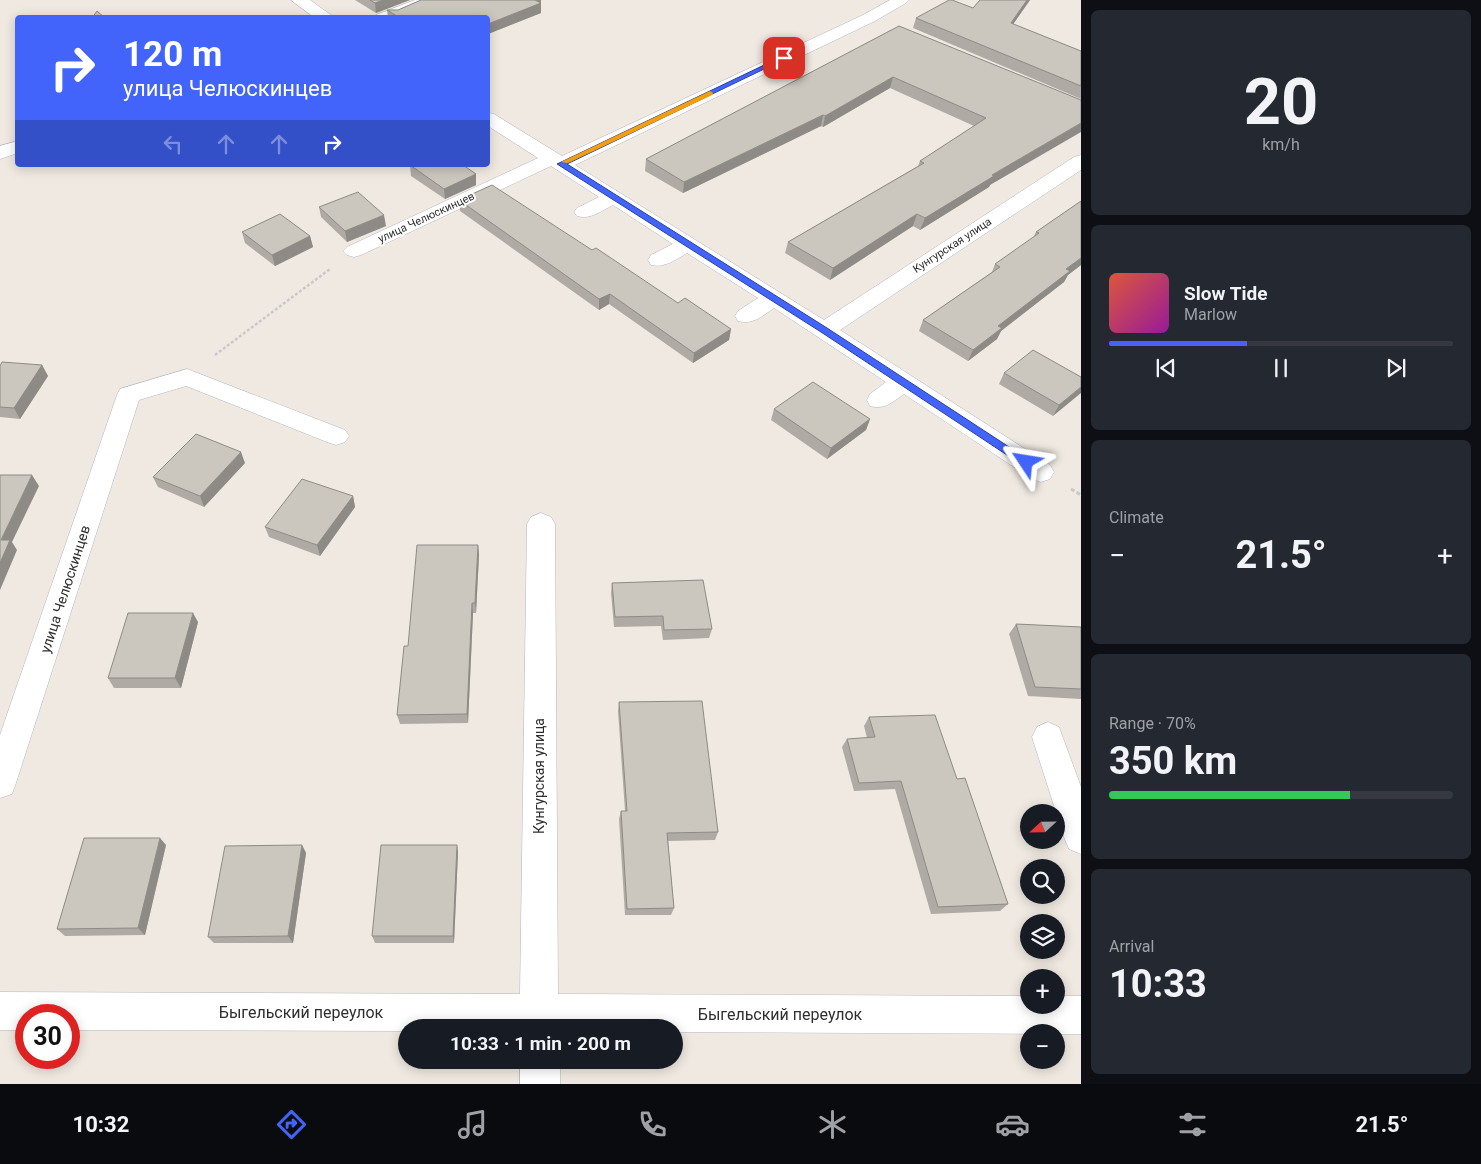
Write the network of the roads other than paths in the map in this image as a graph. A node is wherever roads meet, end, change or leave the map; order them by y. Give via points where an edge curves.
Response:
1 (299, 0) edge
2 (429, 0) edge
3 (901, 0) edge
4 (322, 15) edge
5 (390, 15) edge
6 (869, 18) junction
7 (888, 26) dead end
8 (490, 119) edge
9 (15, 147) edge
10 (0, 153) edge
11 (1081, 160) edge
12 (556, 161) junction
13 (614, 198) junction
14 (584, 212) dead end
15 (688, 244) junction
16 (354, 251) road end
17 (659, 260) dead end
18 (774, 298) junction
19 (746, 316) dead end
20 (824, 330) junction
21 (903, 382) junction
22 (879, 400) dead end
23 (336, 436) dead end
24 (1041, 472) dead end
25 (541, 524) dead end
26 (1048, 737) dead end
27 (0, 783) edge
28 (1081, 837) edge
29 (0, 1011) edge
30 (1081, 1015) edge
31 (479, 1019) edge
32 (539, 1019) edge
33 (647, 1019) edge
34 (540, 1069) edge
35 (540, 1084) edge

1 - 4 street
2 - 5 street
3 - 6 street, улица Челюскинцев
6 - 7 street
6 - 12 street, улица Челюскинцев
8 - 12 street
9 - 10 street
11 - 20 street, Кунгурская улица
12 - 13 street
12 - 16 street, улица Челюскинцев
13 - 14 street
13 - 15 street
15 - 17 street
15 - 18 street
18 - 19 street
18 - 20 street
20 - 21 street
21 - 22 street
21 - 24 street
23 - 27 street, улица Челюскинцев via 187,377 129,395
25 - 32 street, Кунгурская улица
26 - 28 street
29 - 31 street, Быгельский переулок
30 - 33 street, Быгельский переулок
34 - 35 street

